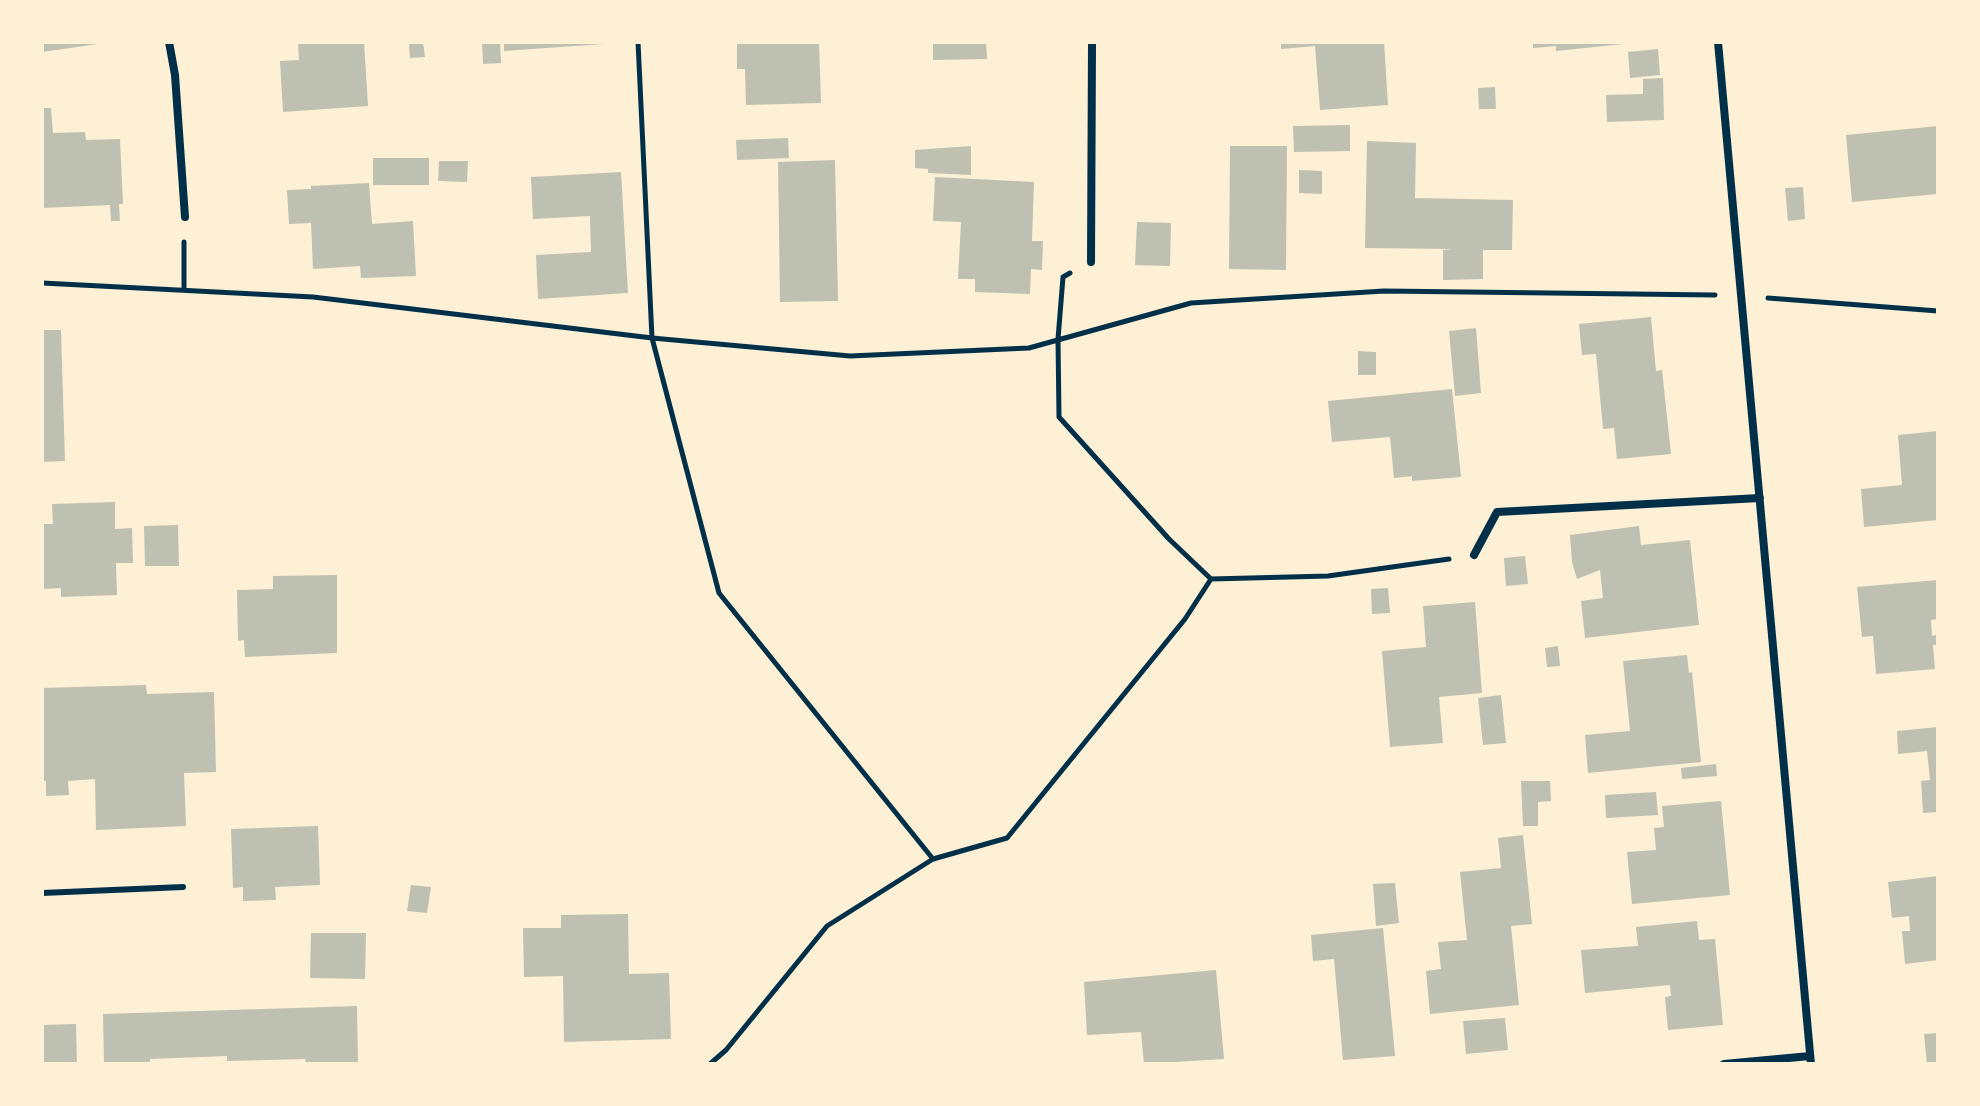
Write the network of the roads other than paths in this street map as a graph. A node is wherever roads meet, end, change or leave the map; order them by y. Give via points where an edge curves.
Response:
1 (169, 42) edge
2 (1092, 42) edge
3 (1718, 42) edge
4 (185, 217) road end
5 (1091, 262) road end
6 (1760, 498) junction
7 (1474, 555) road end
8 (183, 887) dead end
9 (42, 893) edge
10 (1810, 1060) edge
11 (1724, 1064) edge

1 - 4 street
2 - 5 street
3 - 6 street
6 - 7 street via 1497,512
6 - 10 street
8 - 9 lane
10 - 11 street

